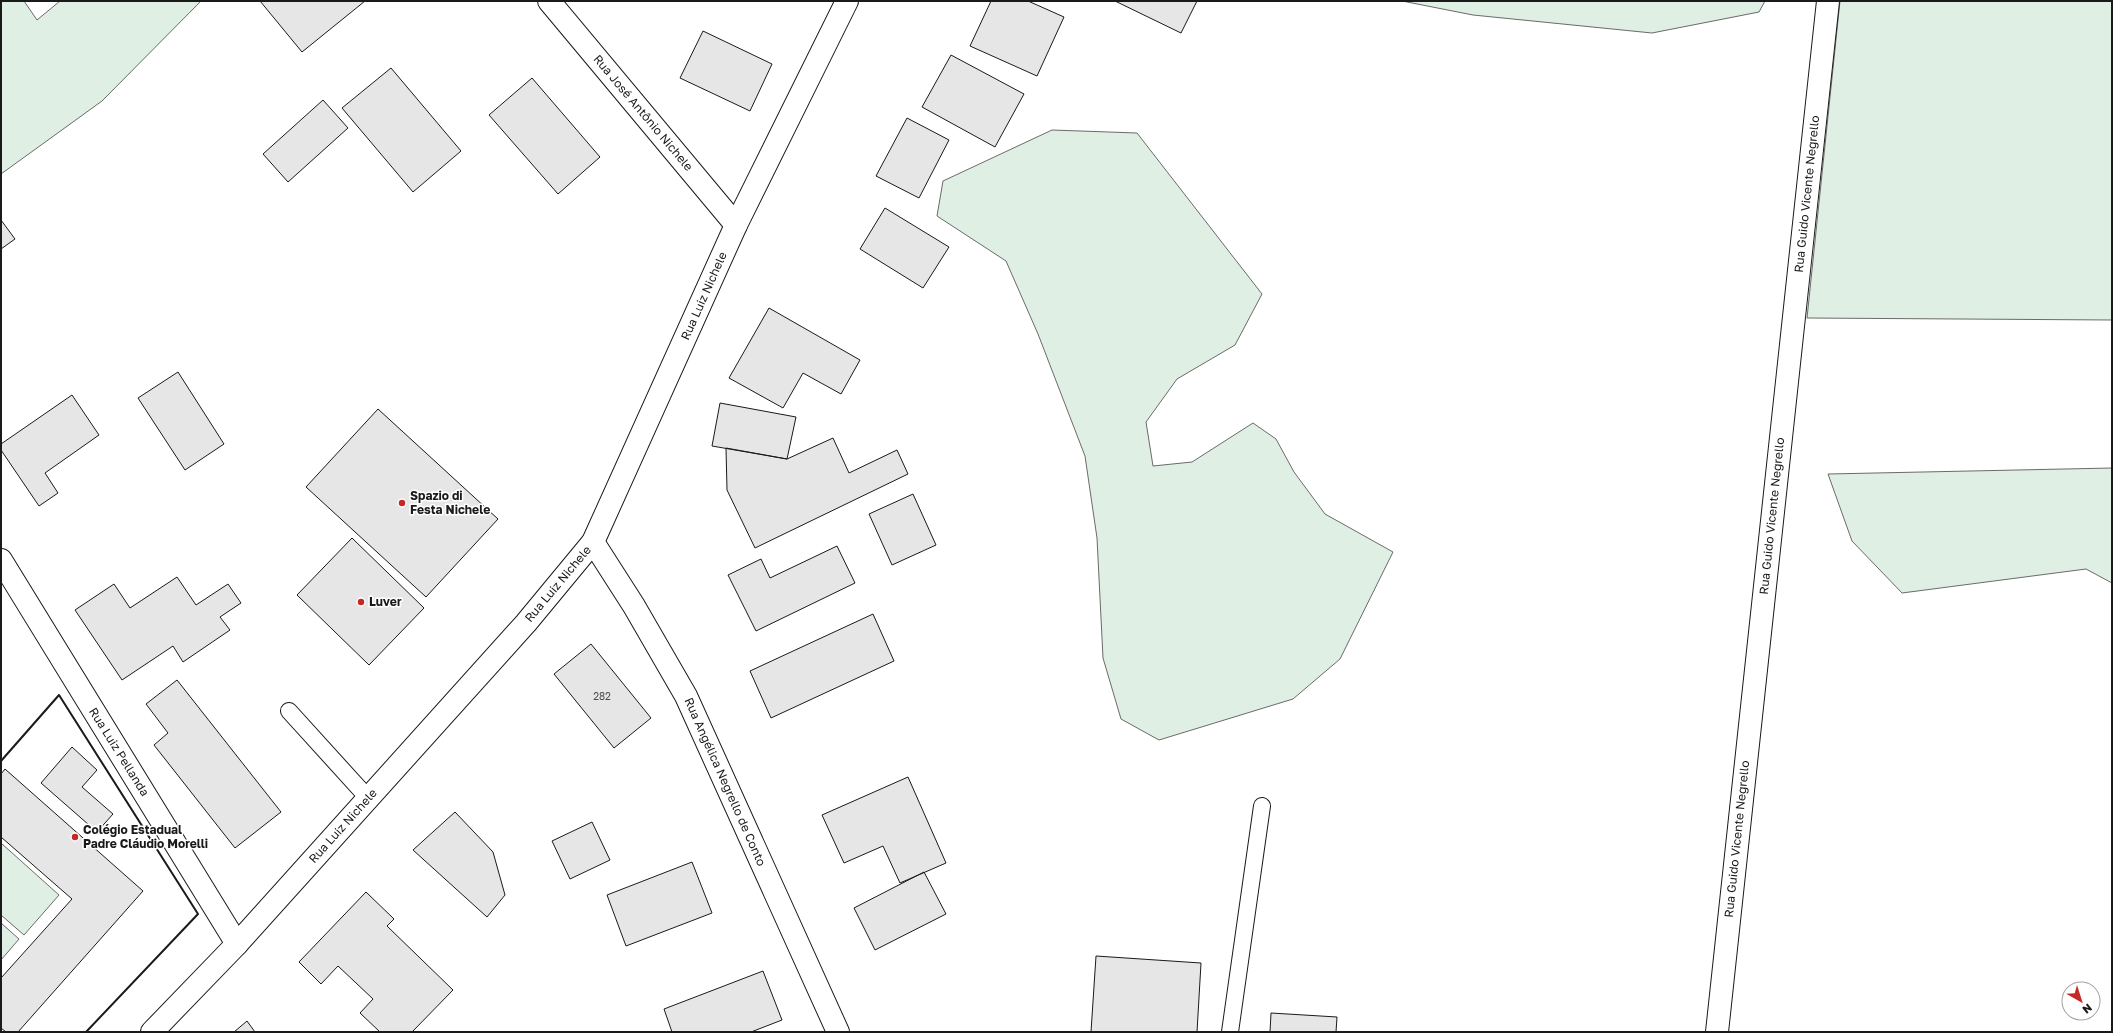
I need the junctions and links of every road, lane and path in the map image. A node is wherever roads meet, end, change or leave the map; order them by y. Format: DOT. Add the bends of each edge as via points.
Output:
graph roads {
  1 [pos="549,1"];
  2 [pos="848,1"];
  3 [pos="1828,1"];
  4 [pos="736,225"];
  5 [pos="593,542"];
  6 [pos="1,560"];
  7 [pos="289,711"];
  8 [pos="368,798"];
  9 [pos="1262,806"];
  10 [pos="237,944"];
  11 [pos="152,1032"];
  12 [pos="838,1032"];
  13 [pos="1230,1032"];
  14 [pos="1717,1032"];
  1 -- 4 [label="street, Rua José Antônio Nichele"];
  2 -- 4 [label="street, Rua Luiz Nichele"];
  3 -- 14 [label="street, Rua Guido Vicente Negrello"];
  4 -- 5 [label="street, Rua Luiz Nichele"];
  5 -- 8 [label="street, Rua Luiz Nichele" via="526,623"];
  5 -- 12 [label="street, Rua Angélica Negrello de Conto" via="634,606 686,696"];
  6 -- 10 [label="street, Rua Luiz Pellanda"];
  7 -- 8 [label="lane"];
  8 -- 10 [label="street, Rua Luiz Nichele"];
  9 -- 13 [label="lane"];
  10 -- 11 [label="street, Rua Luiz Nichele"];
}
